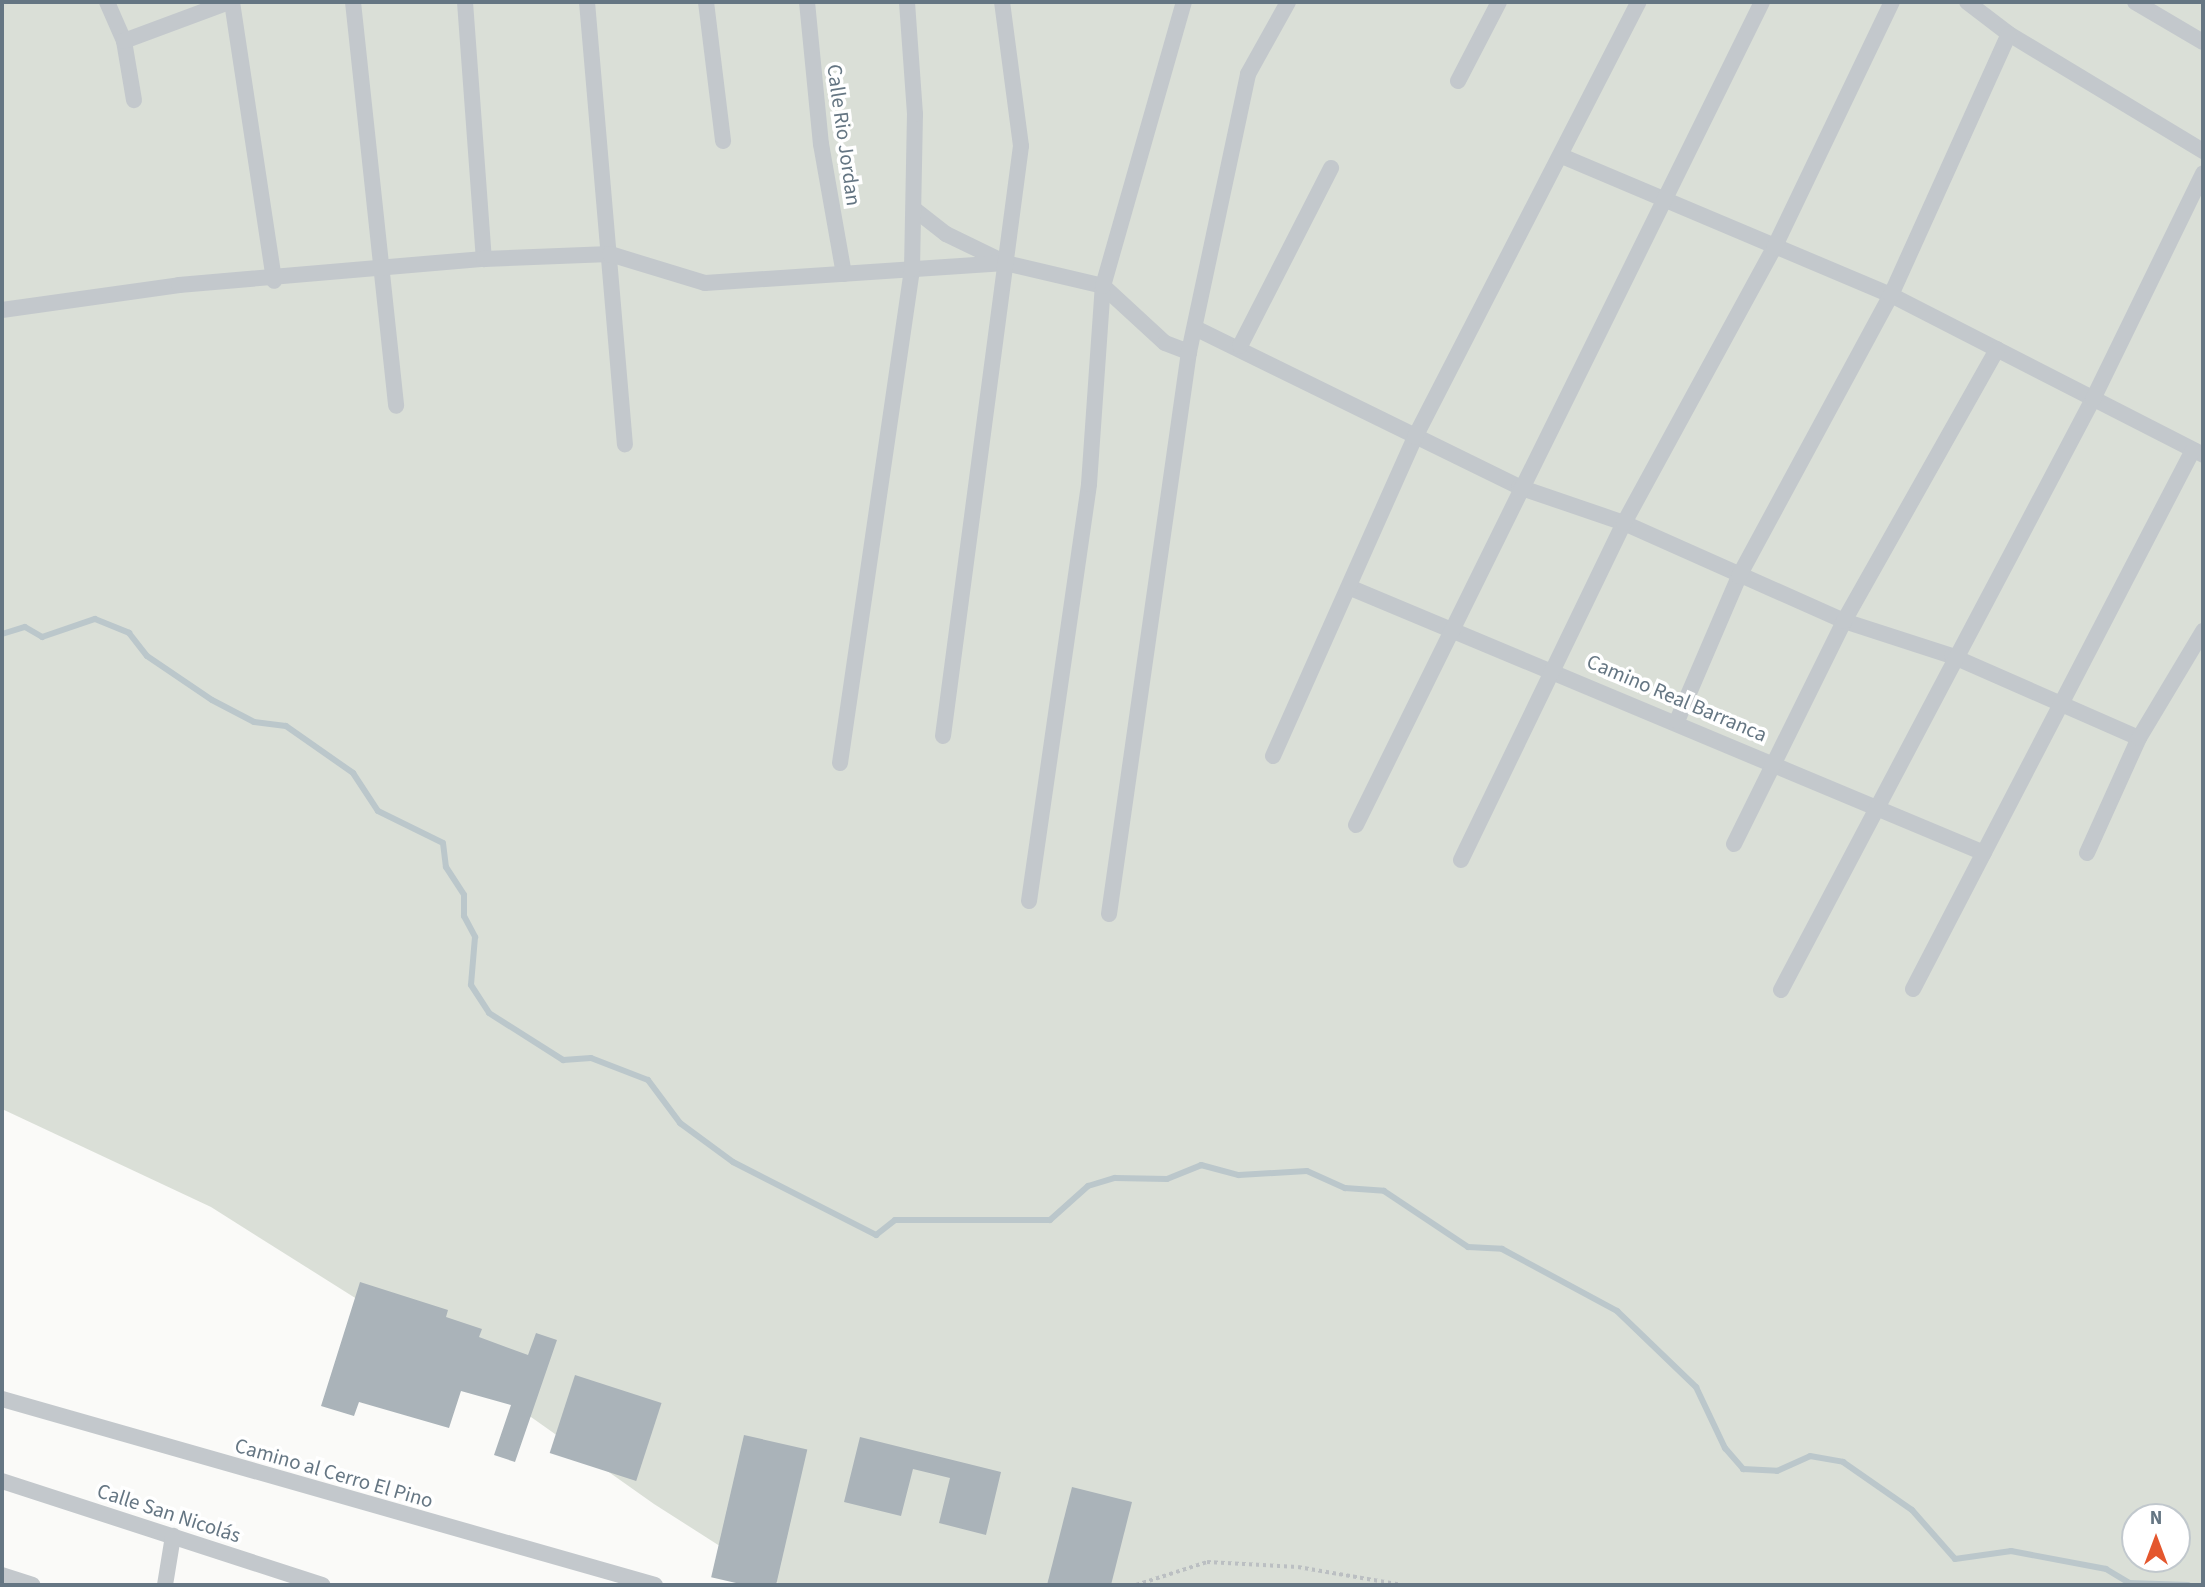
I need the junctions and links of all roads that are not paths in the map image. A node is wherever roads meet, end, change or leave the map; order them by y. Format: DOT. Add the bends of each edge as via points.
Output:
graph roads {
  1 [pos="107,2"];
  2 [pos="231,2"];
  3 [pos="353,2"];
  4 [pos="466,2"];
  5 [pos="587,2"];
  6 [pos="706,2"];
  7 [pos="807,2"];
  8 [pos="907,2"];
  9 [pos="1002,2"];
  10 [pos="1184,2"];
  11 [pos="1287,2"];
  12 [pos="1499,2"];
  13 [pos="1639,2"];
  14 [pos="1762,2"];
  15 [pos="1892,2"];
  16 [pos="1967,2"];
  17 [pos="2136,2"];
  18 [pos="2154,7"];
  19 [pos="2009,34"];
  20 [pos="124,41"];
  21 [pos="2203,42"];
  22 [pos="1458,81"];
  23 [pos="134,100"];
  24 [pos="723,141"];
  25 [pos="2203,150"];
  26 [pos="1564,157"];
  27 [pos="1331,167"];
  28 [pos="2203,173"];
  29 [pos="1667,202"];
  30 [pos="914,209"];
  31 [pos="1774,248"];
  32 [pos="610,254"];
  33 [pos="484,260"];
  34 [pos="1005,263"];
  35 [pos="386,270"];
  36 [pos="912,270"];
  37 [pos="844,274"];
  38 [pos="274,281"];
  39 [pos="1103,286"];
  40 [pos="1891,295"];
  41 [pos="2,310"];
  42 [pos="1195,328"];
  43 [pos="1240,346"];
  44 [pos="1997,349"];
  45 [pos="1189,352"];
  46 [pos="2093,399"];
  47 [pos="396,406"];
  48 [pos="1415,437"];
  49 [pos="625,444"];
  50 [pos="2198,452"];
  51 [pos="1520,487"];
  52 [pos="1624,523"];
  53 [pos="1739,576"];
  54 [pos="1351,588"];
  55 [pos="1844,621"];
  56 [pos="1451,627"];
  57 [pos="2203,631"];
  58 [pos="1952,656"];
  59 [pos="1555,668"];
  60 [pos="2063,707"];
  61 [pos="1677,721"];
  62 [pos="943,736"];
  63 [pos="2139,738"];
  64 [pos="1273,756"];
  65 [pos="840,762"];
  66 [pos="1778,764"];
  67 [pos="1875,807"];
  68 [pos="1356,825"];
  69 [pos="1734,844"];
  70 [pos="1984,853"];
  71 [pos="2087,853"];
  72 [pos="1461,860"];
  73 [pos="1029,901"];
  74 [pos="1110,914"];
  75 [pos="1913,989"];
  76 [pos="1781,990"];
  77 [pos="2,1399"];
  78 [pos="2,1480"];
  79 [pos="173,1536"];
  80 [pos="2,1575"];
  81 [pos="33,1585"];
  82 [pos="165,1585"];
  83 [pos="323,1585"];
  84 [pos="655,1585"];
  1 -- 20 [label="street"];
  2 -- 20 [label="street"];
  2 -- 38 [label="street"];
  3 -- 35 [label="street"];
  4 -- 33 [label="street"];
  5 -- 32 [label="street"];
  6 -- 24 [label="street"];
  7 -- 37 [label="street, Calle Rio Jordan" via="821,144"];
  8 -- 30 [label="street"];
  9 -- 34 [label="street" via="1021,146"];
  10 -- 39 [label="street"];
  11 -- 42 [label="street" via="1248,74"];
  12 -- 22 [label="street"];
  13 -- 26 [label="street"];
  14 -- 29 [label="street"];
  15 -- 31 [label="street"];
  16 -- 19 [label="street"];
  17 -- 18 [label="street"];
  18 -- 21 [label="street"];
  19 -- 25 [label="street"];
  19 -- 40 [label="street"];
  20 -- 23 [label="street"];
  26 -- 29 [label="street"];
  26 -- 48 [label="street"];
  27 -- 43 [label="street"];
  28 -- 46 [label="street"];
  29 -- 31 [label="street"];
  29 -- 51 [label="street"];
  30 -- 34 [label="street" via="946,234"];
  30 -- 36 [label="street"];
  31 -- 40 [label="street"];
  31 -- 52 [label="street"];
  32 -- 33 [label="street"];
  32 -- 37 [label="street" via="705,283"];
  32 -- 49 [label="street"];
  33 -- 35 [label="street"];
  34 -- 36 [label="street"];
  34 -- 39 [label="street"];
  34 -- 62 [label="street"];
  35 -- 38 [label="street"];
  35 -- 47 [label="street"];
  36 -- 37 [label="street"];
  36 -- 65 [label="street"];
  38 -- 41 [label="street" via="179,285"];
  39 -- 45 [label="street" via="1165,343"];
  39 -- 73 [label="street" via="1089,484"];
  40 -- 44 [label="street"];
  40 -- 53 [label="street"];
  42 -- 43 [label="street"];
  42 -- 45 [label="street"];
  43 -- 48 [label="street" via="1315,391"];
  44 -- 46 [label="street"];
  44 -- 55 [label="street"];
  45 -- 74 [label="street"];
  46 -- 50 [label="street"];
  46 -- 58 [label="street"];
  48 -- 51 [label="street"];
  48 -- 54 [label="street"];
  50 -- 60 [label="street"];
  51 -- 52 [label="street"];
  51 -- 56 [label="street"];
  52 -- 53 [label="street"];
  52 -- 59 [label="street"];
  53 -- 55 [label="street"];
  53 -- 61 [label="street"];
  54 -- 56 [label="street, Camino Real Barranca"];
  54 -- 64 [label="street"];
  55 -- 58 [label="street"];
  55 -- 66 [label="street"];
  56 -- 59 [label="street, Camino Real Barranca"];
  56 -- 68 [label="street"];
  57 -- 63 [label="street"];
  58 -- 60 [label="street"];
  58 -- 67 [label="street"];
  59 -- 61 [label="street, Camino Real Barranca"];
  59 -- 72 [label="street"];
  60 -- 63 [label="street"];
  60 -- 70 [label="street"];
  61 -- 66 [label="street, Camino Real Barranca"];
  63 -- 71 [label="street"];
  66 -- 67 [label="street, Camino Real Barranca"];
  66 -- 69 [label="street"];
  67 -- 70 [label="street, Camino Real Barranca"];
  67 -- 76 [label="street"];
  70 -- 75 [label="street"];
  77 -- 84 [label="street, Camino al Cerro El Pino"];
  78 -- 79 [label="street, Calle San Nicolás"];
  79 -- 82 [label="street"];
  79 -- 83 [label="street, Calle San Nicolás"];
  80 -- 81 [label="street"];
}
